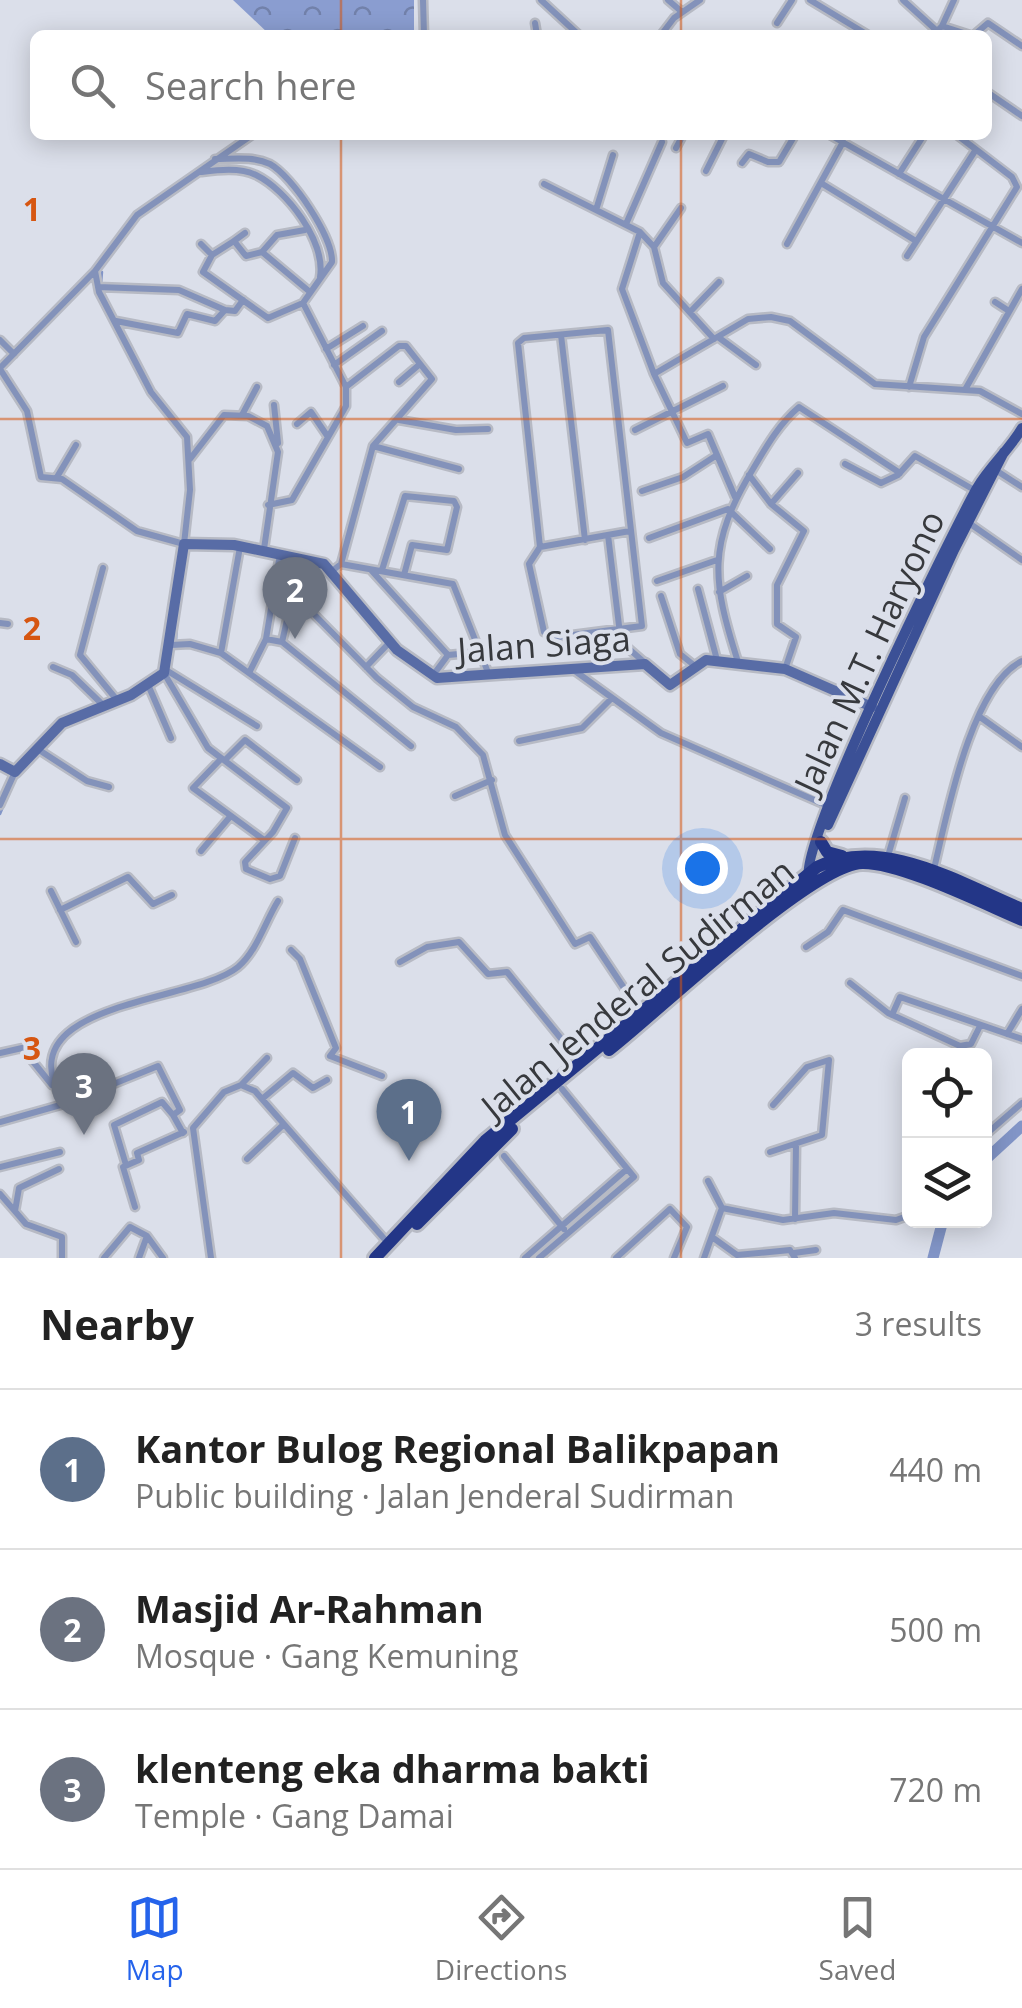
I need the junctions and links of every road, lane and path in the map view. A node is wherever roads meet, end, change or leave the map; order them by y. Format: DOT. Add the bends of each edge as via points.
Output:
graph roads {
  1 [pos="424,0"];
  2 [pos="541,0"];
  3 [pos="668,0"];
  4 [pos="700,0"];
  5 [pos="792,0"];
  6 [pos="810,0"];
  7 [pos="903,0"];
  8 [pos="954,0"];
  9 [pos="682,12"];
  10 [pos="535,23"];
  11 [pos="777,23"];
  12 [pos="424,30"];
  13 [pos="536,30"];
  14 [pos="574,30"];
  15 [pos="666,30"];
  16 [pos="860,30"];
  17 [pos="936,30"];
  18 [pos="938,30"];
  19 [pos="979,30"];
  20 [pos="1022,46"];
  21 [pos="992,95"];
  22 [pos="1022,116"];
  23 [pos="244,140"];
  24 [pos="680,140"];
  25 [pos="722,140"];
  26 [pos="791,140"];
  27 [pos="839,140"];
  28 [pos="921,140"];
  29 [pos="962,140"];
  30 [pos="662,142"];
  31 [pos="843,142"];
  32 [pos="676,148"];
  33 [pos="975,150"];
  34 [pos="613,154"];
  35 [pos="214,160"];
  36 [pos="742,163"];
  37 [pos="706,171"];
  38 [pos="196,173"];
  39 [pos="899,174"];
  40 [pos="821,183"];
  41 [pos="544,184"];
  42 [pos="942,198"];
  43 [pos="681,208"];
  44 [pos="596,210"];
  45 [pos="626,224"];
  46 [pos="993,227"];
  47 [pos="306,230"];
  48 [pos="640,232"];
  49 [pos="245,233"];
  50 [pos="234,240"];
  51 [pos="328,241"];
  52 [pos="916,241"];
  53 [pos="1022,243"];
  54 [pos="201,244"];
  55 [pos="786,244"];
  56 [pos="318,246"];
  57 [pos="654,246"];
  58 [pos="262,252"];
  59 [pos="212,256"];
  60 [pos="907,256"];
  61 [pos="95,271"];
  62 [pos="320,278"];
  63 [pos="719,282"];
  64 [pos="98,287"];
  65 [pos="1022,289"];
  66 [pos="310,292"];
  67 [pos="243,300"];
  68 [pos="994,302"];
  69 [pos="303,303"];
  70 [pos="225,310"];
  71 [pos="690,312"];
  72 [pos="1009,312"];
  73 [pos="115,321"];
  74 [pos="363,326"];
  75 [pos="382,331"];
  76 [pos="560,335"];
  77 [pos="716,338"];
  78 [pos="0,340"];
  79 [pos="326,350"];
  80 [pos="14,354"];
  81 [pos="334,364"];
  82 [pos="420,364"];
  83 [pos="756,366"];
  84 [pos="0,368"];
  85 [pos="654,374"];
  86 [pos="398,382"];
  87 [pos="723,386"];
  88 [pos="258,387"];
  89 [pos="346,387"];
  90 [pos="909,387"];
  91 [pos="966,388"];
  92 [pos="274,405"];
  93 [pos="672,411"];
  94 [pos="242,415"];
  95 [pos="1022,415"];
  96 [pos="399,420"];
  97 [pos="297,424"];
  98 [pos="1022,428"];
  99 [pos="488,429"];
  100 [pos="635,430"];
  101 [pos="328,437"];
  102 [pos="1013,437"];
  103 [pos="278,444"];
  104 [pos="76,445"];
  105 [pos="373,446"];
  106 [pos="1004,451"];
  107 [pos="717,455"];
  108 [pos="189,460"];
  109 [pos="845,464"];
  110 [pos="458,469"];
  111 [pos="997,471"];
  112 [pos="798,473"];
  113 [pos="900,473"];
  114 [pos="749,475"];
  115 [pos="57,477"];
  116 [pos="1022,487"];
  117 [pos="642,491"];
  118 [pos="976,491"];
  119 [pos="735,498"];
  120 [pos="771,504"];
  121 [pos="268,505"];
  122 [pos="728,510"];
  123 [pos="969,524"];
  124 [pos="630,531"];
  125 [pos="608,535"];
  126 [pos="650,538"];
  127 [pos="585,540"];
  128 [pos="184,544"];
  129 [pos="240,546"];
  130 [pos="540,547"];
  131 [pos="264,549"];
  132 [pos="770,549"];
  133 [pos="280,553"];
  134 [pos="718,560"];
  135 [pos="1022,560"];
  136 [pos="336,567"];
  137 [pos="103,568"];
  138 [pos="370,569"];
  139 [pos="382,570"];
  140 [pos="404,575"];
  141 [pos="747,576"];
  142 [pos="658,582"];
  143 [pos="698,589"];
  144 [pos="720,592"];
  145 [pos="661,596"];
  146 [pos="620,631"];
  147 [pos="266,638"];
  148 [pos="282,642"];
  149 [pos="390,642"];
  150 [pos="171,645"];
  151 [pos="480,652"];
  152 [pos="221,654"];
  153 [pos="448,655"];
  154 [pos="1022,661"];
  155 [pos="718,662"];
  156 [pos="738,664"];
  157 [pos="650,666"];
  158 [pos="695,666"];
  159 [pos="52,667"];
  160 [pos="366,668"];
  161 [pos="784,670"];
  162 [pos="575,671"];
  163 [pos="165,672"];
  164 [pos="249,673"];
  165 [pos="432,676"];
  166 [pos="490,677"];
  167 [pos="148,686"];
  168 [pos="612,698"];
  169 [pos="117,700"];
  170 [pos="103,706"];
  171 [pos="872,707"];
  172 [pos="980,717"];
  173 [pos="258,726"];
  174 [pos="170,738"];
  175 [pos="518,742"];
  176 [pos="411,746"];
  177 [pos="1022,746"];
  178 [pos="35,747"];
  179 [pos="223,760"];
  180 [pos="0,764"];
  181 [pos="380,767"];
  182 [pos="14,772"];
  183 [pos="297,780"];
  184 [pos="492,780"];
  185 [pos="109,787"];
  186 [pos="455,796"];
  187 [pos="905,798"];
  188 [pos="0,805"];
  189 [pos="829,807"];
  190 [pos="229,818"];
  191 [pos="296,838"];
  192 [pos="264,840"];
  193 [pos="821,842"];
  194 [pos="201,851"];
  195 [pos="844,857"];
  196 [pos="887,858"];
  197 [pos="932,874"];
  198 [pos="815,876"];
  199 [pos="50,891"];
  200 [pos="172,895"];
  201 [pos="278,901"];
  202 [pos="1021,908"];
  203 [pos="60,910"];
  204 [pos="76,942"];
  205 [pos="806,947"];
  206 [pos="291,950"];
  207 [pos="400,962"];
  208 [pos="1022,976"];
  209 [pos="850,983"];
  210 [pos="1022,1008"];
  211 [pos="640,1014"];
  212 [pos="892,1015"];
  213 [pos="980,1026"];
  214 [pos="1006,1034"];
  215 [pos="1022,1039"];
  216 [pos="0,1053"];
  217 [pos="267,1058"];
  218 [pos="580,1063"];
  219 [pos="382,1076"];
  220 [pos="327,1080"];
  221 [pos="241,1085"];
  222 [pos="53,1086"];
  223 [pos="562,1089"];
  224 [pos="262,1099"];
  225 [pos="67,1102"];
  226 [pos="1022,1103"];
  227 [pos="773,1105"];
  228 [pos="173,1116"];
  229 [pos="0,1122"];
  230 [pos="284,1125"];
  231 [pos="193,1128"];
  232 [pos="992,1129"];
  233 [pos="506,1130"];
  234 [pos="183,1133"];
  235 [pos="796,1144"];
  236 [pos="60,1152"];
  237 [pos="770,1152"];
  238 [pos="504,1156"];
  239 [pos="246,1159"];
  240 [pos="126,1165"];
  241 [pos="0,1168"];
  242 [pos="59,1169"];
  243 [pos="627,1169"];
  244 [pos="708,1182"];
  245 [pos="0,1194"];
  246 [pos="135,1207"];
  247 [pos="722,1208"];
  248 [pos="15,1212"];
  249 [pos="902,1218"];
  250 [pos="795,1219"];
  251 [pos="566,1231"];
  252 [pos="146,1236"];
  253 [pos="712,1237"];
  254 [pos="632,1246"];
  255 [pos="816,1250"];
  256 [pos="387,1251"];
  257 [pos="794,1255"];
  258 [pos="62,1258"];
  259 [pos="104,1258"];
  260 [pos="138,1258"];
  261 [pos="162,1258"];
  262 [pos="211,1258"];
  263 [pos="375,1258"];
  264 [pos="526,1258"];
  265 [pos="539,1258"];
  266 [pos="616,1258"];
  267 [pos="626,1258"];
  268 [pos="674,1258"];
  269 [pos="704,1258"];
  1 -- 12 [label="street"];
  2 -- 14 [label="street"];
  3 -- 9 [label="street"];
  4 -- 9 [label="street"];
  5 -- 11 [label="street"];
  6 -- 16 [label="street"];
  7 -- 17 [label="street"];
  8 -- 18 [label="street"];
  9 -- 15 [label="street"];
  10 -- 13 [label="street"];
  19 -- 20 [label="street" via="988,23"];
  21 -- 22 [label="street"];
  23 -- 35 [label="street"];
  24 -- 32 [label="street"];
  25 -- 37 [label="street"];
  26 -- 36 [label="street" via="779,162 749,154"];
  27 -- 31 [label="street"];
  28 -- 39 [label="street"];
  29 -- 33 [label="street"];
  30 -- 45 [label="street"];
  31 -- 39 [label="street"];
  31 -- 40 [label="street"];
  33 -- 42 [label="street"];
  33 -- 46 [label="street" via="1016,181"];
  34 -- 44 [label="street"];
  35 -- 38 [label="street"];
  35 -- 51 [label="street" via="248,158 273,166"];
  38 -- 47 [label="street" via="257,176"];
  38 -- 61 [label="street" via="137,215"];
  39 -- 42 [label="street"];
  40 -- 52 [label="street"];
  40 -- 55 [label="street"];
  41 -- 44 [label="street"];
  42 -- 46 [label="street"];
  42 -- 52 [label="street"];
  43 -- 57 [label="street"];
  44 -- 45 [label="street"];
  45 -- 48 [label="street"];
  46 -- 53 [label="street"];
  46 -- 90 [label="street" via="924,337"];
  47 -- 56 [label="street"];
  47 -- 58 [label="street" via="277,234"];
  48 -- 57 [label="street"];
  48 -- 85 [label="street" via="622,290"];
  49 -- 50 [label="street"];
  50 -- 58 [label="street" via="246,256"];
  50 -- 59 [label="street"];
  51 -- 56 [label="street"];
  51 -- 62 [label="street" via="332,262"];
  52 -- 60 [label="street"];
  54 -- 59 [label="street"];
  56 -- 62 [label="street"];
  57 -- 71 [label="street" via="660,279"];
  58 -- 66 [label="street"];
  59 -- 67 [label="street" via="204,276"];
  61 -- 64 [label="street"];
  61 -- 80 [label="street"];
  62 -- 66 [label="street"];
  63 -- 71 [label="street"];
  64 -- 70 [label="street" via="180,290"];
  64 -- 73 [label="street"];
  65 -- 72 [label="street"];
  66 -- 69 [label="street"];
  67 -- 69 [label="street" via="271,319"];
  67 -- 70 [label="street" via="233,312"];
  68 -- 72 [label="street"];
  69 -- 79 [label="street"];
  70 -- 73 [label="street" via="215,321 186,314 178,332"];
  71 -- 77 [label="street"];
  72 -- 91 [label="street"];
  73 -- 108 [label="street" via="151,392 184,430"];
  74 -- 79 [label="street"];
  75 -- 81 [label="street"];
  76 -- 124 [label="street" via="608,330"];
  76 -- 127 [label="street"];
  76 -- 130 [label="street" via="518,343"];
  77 -- 83 [label="street"];
  77 -- 85 [label="street"];
  77 -- 90 [label="street" via="748,319 781,318 876,384"];
  78 -- 80 [label="street"];
  79 -- 81 [label="street"];
  80 -- 84 [label="street"];
  81 -- 89 [label="street"];
  82 -- 86 [label="street"];
  82 -- 89 [label="street" via="399,346"];
  82 -- 96 [label="street" via="432,377"];
  84 -- 115 [label="street" via="24,404 41,477"];
  85 -- 93 [label="street"];
  87 -- 93 [label="street"];
  88 -- 94 [label="street"];
  89 -- 101 [label="street" via="346,406"];
  90 -- 91 [label="street"];
  91 -- 95 [label="street"];
  92 -- 103 [label="street"];
  93 -- 100 [label="street"];
  93 -- 107 [label="street" via="687,443 708,434"];
  94 -- 103 [label="street" via="264,422"];
  94 -- 108 [label="street" via="220,417"];
  95 -- 102 [label="main road, Jalan M.T. Haryono"];
  96 -- 99 [label="street"];
  96 -- 105 [label="street"];
  97 -- 101 [label="street" via="311,412"];
  98 -- 102 [label="main road, Jalan M.T. Haryono"];
  101 -- 121 [label="street" via="292,500"];
  102 -- 106 [label="main road, Jalan M.T. Haryono"];
  103 -- 121 [label="street"];
  104 -- 115 [label="street"];
  105 -- 110 [label="street"];
  105 -- 136 [label="street"];
  106 -- 111 [label="main road, Jalan M.T. Haryono"];
  106 -- 118 [label="main road, Jalan M.T. Haryono"];
  107 -- 117 [label="street" via="683,477"];
  107 -- 119 [label="street"];
  108 -- 128 [label="street"];
  109 -- 113 [label="street" via="878,483"];
  111 -- 116 [label="street"];
  111 -- 123 [label="main road, Jalan M.T. Haryono"];
  112 -- 120 [label="street"];
  113 -- 114 [label="street" via="799,407"];
  113 -- 118 [label="street" via="915,456"];
  114 -- 119 [label="street"];
  114 -- 120 [label="street"];
  115 -- 128 [label="street" via="137,531"];
  118 -- 171 [label="main road, Jalan M.T. Haryono"];
  119 -- 122 [label="street"];
  120 -- 161 [label="street" via="804,534 775,590 777,624 796,637"];
  121 -- 131 [label="street"];
  122 -- 126 [label="street"];
  122 -- 132 [label="street"];
  122 -- 134 [label="street"];
  123 -- 135 [label="street"];
  123 -- 193 [label="main road, Jalan M.T. Haryono"];
  124 -- 125 [label="street"];
  124 -- 146 [label="street" via="642,628"];
  125 -- 127 [label="street"];
  125 -- 146 [label="street"];
  127 -- 130 [label="street"];
  128 -- 129 [label="street"];
  128 -- 150 [label="street"];
  129 -- 131 [label="street"];
  129 -- 152 [label="street"];
  130 -- 146 [label="street" via="528,564 544,632 557,637"];
  131 -- 133 [label="street"];
  133 -- 136 [label="street"];
  133 -- 147 [label="street"];
  134 -- 142 [label="street"];
  134 -- 144 [label="street"];
  136 -- 138 [label="street"];
  136 -- 149 [label="street, Jalan Siaga"];
  137 -- 169 [label="street" via="80,655"];
  138 -- 139 [label="street"];
  138 -- 153 [label="street"];
  139 -- 140 [label="street"];
  139 -- 140 [label="street" via="405,496 454,501 447,550 412,544"];
  140 -- 151 [label="street" via="453,584"];
  141 -- 144 [label="street"];
  143 -- 155 [label="street"];
  144 -- 156 [label="street"];
  145 -- 158 [label="street" via="680,654"];
  146 -- 157 [label="street" via="624,648"];
  147 -- 148 [label="street"];
  147 -- 164 [label="street"];
  148 -- 160 [label="street" via="290,607 300,600"];
  148 -- 176 [label="street"];
  149 -- 160 [label="street"];
  149 -- 165 [label="street, Jalan Siaga"];
  150 -- 152 [label="street"];
  150 -- 163 [label="street"];
  151 -- 153 [label="street"];
  151 -- 166 [label="street"];
  152 -- 164 [label="street"];
  153 -- 165 [label="street"];
  154 -- 172 [label="street" via="999,680"];
  155 -- 156 [label="street, Jalan Siaga"];
  155 -- 158 [label="street, Jalan Siaga"];
  156 -- 161 [label="street, Jalan Siaga"];
  157 -- 158 [label="street, Jalan Siaga" via="670,685"];
  157 -- 162 [label="street, Jalan Siaga"];
  159 -- 170 [label="street" via="72,675"];
  160 -- 184 [label="street" via="413,706 464,734 483,755"];
  161 -- 171 [label="street, Jalan Siaga"];
  162 -- 166 [label="street, Jalan Siaga"];
  162 -- 168 [label="street"];
  163 -- 167 [label="street"];
  163 -- 173 [label="street"];
  163 -- 179 [label="street" via="192,726"];
  164 -- 181 [label="street"];
  165 -- 166 [label="street, Jalan Siaga"];
  167 -- 169 [label="street"];
  167 -- 174 [label="street"];
  168 -- 175 [label="street" via="582,728"];
  168 -- 189 [label="street" via="661,733"];
  169 -- 170 [label="street"];
  170 -- 178 [label="street" via="62,723"];
  171 -- 189 [label="main road, Jalan M.T. Haryono"];
  172 -- 177 [label="street"];
  172 -- 197 [label="street" via="962,754"];
  178 -- 182 [label="street"];
  178 -- 185 [label="street"];
  179 -- 183 [label="street" via="246,740"];
  179 -- 190 [label="street" via="193,788"];
  179 -- 192 [label="street" via="285,804"];
  180 -- 182 [label="street"];
  182 -- 188 [label="street"];
  184 -- 186 [label="street"];
  184 -- 211 [label="street" via="505,836 530,879 575,944 590,937"];
  187 -- 196 [label="street"];
  189 -- 198 [label="main road, Jalan M.T. Haryono"];
  190 -- 192 [label="street"];
  190 -- 194 [label="street"];
  191 -- 192 [label="street" via="273,879 244,866"];
  193 -- 195 [label="highway"];
  193 -- 198 [label="main road, Jalan M.T. Haryono"];
  195 -- 196 [label="highway, Jalan Jenderal Sudirman"];
  195 -- 198 [label="highway, Jalan Jenderal Sudirman"];
  196 -- 197 [label="highway, Jalan Jenderal Sudirman"];
  197 -- 202 [label="highway, Jalan Jenderal Sudirman"];
  198 -- 202 [label="highway, Jalan Jenderal Sudirman" via="858,864 883,866"];
  198 -- 211 [label="highway, Jalan Jenderal Sudirman"];
  198 -- 223 [label="highway, Jalan Jenderal Sudirman"];
  199 -- 203 [label="street"];
  200 -- 203 [label="street" via="153,904 128,878"];
  201 -- 222 [label="street" via="234,970 112,1006 60,1041 53,1052"];
  203 -- 204 [label="street"];
  205 -- 208 [label="street" via="844,910"];
  206 -- 219 [label="street" via="332,1034 336,1048 330,1056 345,1068 362,1066"];
  207 -- 218 [label="street" via="426,946 457,941 488,974 507,972"];
  209 -- 212 [label="street"];
  210 -- 214 [label="street"];
  211 -- 218 [label="highway, Jalan Jenderal Sudirman"];
  212 -- 213 [label="street" via="900,997"];
  212 -- 213 [label="street" via="962,1046 971,1044"];
  213 -- 214 [label="street"];
  214 -- 215 [label="street"];
  216 -- 222 [label="street" via="22,1048"];
  217 -- 221 [label="street"];
  218 -- 233 [label="highway, Jalan Jenderal Sudirman"];
  220 -- 224 [label="street" via="313,1088 293,1074"];
  221 -- 224 [label="street"];
  221 -- 231 [label="street" via="224,1092"];
  222 -- 225 [label="street"];
  223 -- 233 [label="highway, Jalan Jenderal Sudirman"];
  223 -- 243 [label="street"];
  224 -- 230 [label="street"];
  225 -- 228 [label="street" via="156,1067 180,1110"];
  225 -- 229 [label="street"];
  226 -- 232 [label="street"];
  227 -- 235 [label="street" via="807,1067 829,1060 823,1134"];
  228 -- 234 [label="street"];
  228 -- 240 [label="street" via="162,1102 114,1125"];
  230 -- 239 [label="street"];
  230 -- 256 [label="street"];
  231 -- 234 [label="street"];
  231 -- 262 [label="street"];
  233 -- 256 [label="highway, Jalan Jenderal Sudirman" via="453,1172"];
  234 -- 240 [label="street" via="137,1152 139,1160"];
  235 -- 237 [label="street"];
  235 -- 250 [label="street"];
  236 -- 241 [label="street"];
  238 -- 251 [label="street"];
  240 -- 246 [label="street"];
  242 -- 248 [label="street" via="18,1188"];
  243 -- 251 [label="street"];
  243 -- 251 [label="street" via="634,1178"];
  244 -- 247 [label="street"];
  245 -- 248 [label="street"];
  247 -- 250 [label="street"];
  247 -- 253 [label="street"];
  248 -- 258 [label="street" via="26,1224 62,1237"];
  249 -- 250 [label="street" via="844,1213"];
  251 -- 264 [label="street"];
  251 -- 265 [label="street"];
  252 -- 259 [label="street" via="130,1227"];
  252 -- 260 [label="street"];
  252 -- 261 [label="street"];
  253 -- 257 [label="street" via="737,1255"];
  253 -- 269 [label="street"];
  254 -- 266 [label="street"];
  254 -- 267 [label="street"];
  254 -- 268 [label="street" via="672,1210 687,1229"];
  255 -- 257 [label="street"];
  256 -- 263 [label="highway, Jalan Jenderal Sudirman"];
}
